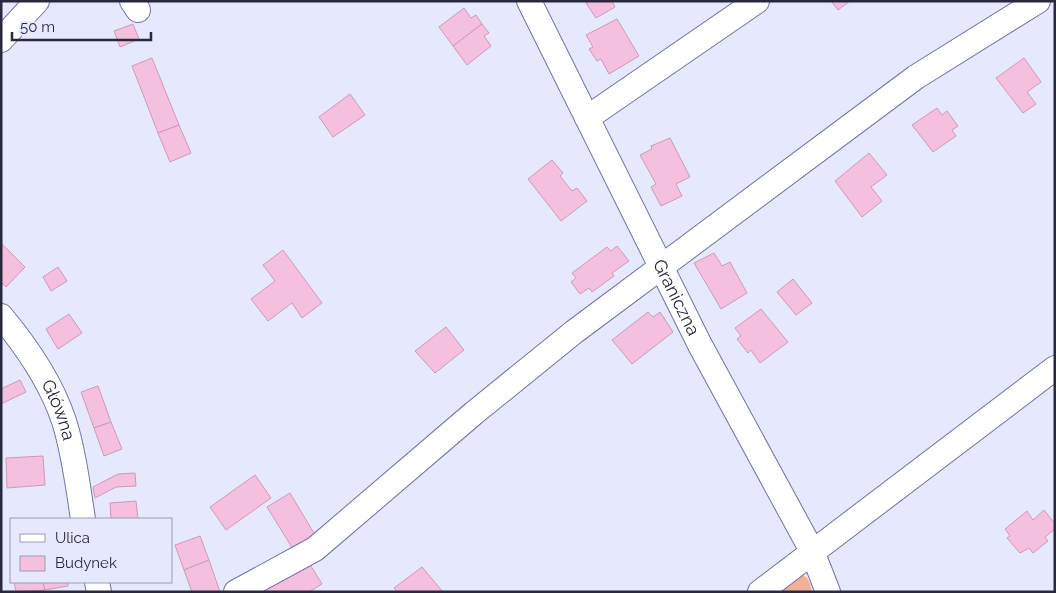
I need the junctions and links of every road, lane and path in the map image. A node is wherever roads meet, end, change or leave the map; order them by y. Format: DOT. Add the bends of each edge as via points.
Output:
graph roads {
  1 [pos="38,1"];
  2 [pos="529,1"];
  3 [pos="757,1"];
  4 [pos="1038,1"];
  5 [pos="1,40"];
  6 [pos="587,118"];
  7 [pos="661,268"];
  8 [pos="1,316"];
  9 [pos="1055,368"];
  10 [pos="84,518"];
  11 [pos="812,551"];
  12 [pos="236,592"];
  13 [pos="760,592"];
  14 [pos="828,592"];
  1 -- 5 [label="street"];
  2 -- 6 [label="street, Graniczna"];
  3 -- 6 [label="street"];
  4 -- 7 [label="street" via="916,77"];
  6 -- 7 [label="street, Graniczna"];
  7 -- 11 [label="street, Graniczna"];
  7 -- 12 [label="street" via="481,406 315,549"];
  8 -- 10 [label="street, Główna" via="24,345 53,394 72,452"];
  9 -- 11 [label="street"];
  11 -- 13 [label="street"];
  11 -- 14 [label="street, Graniczna"];
}
